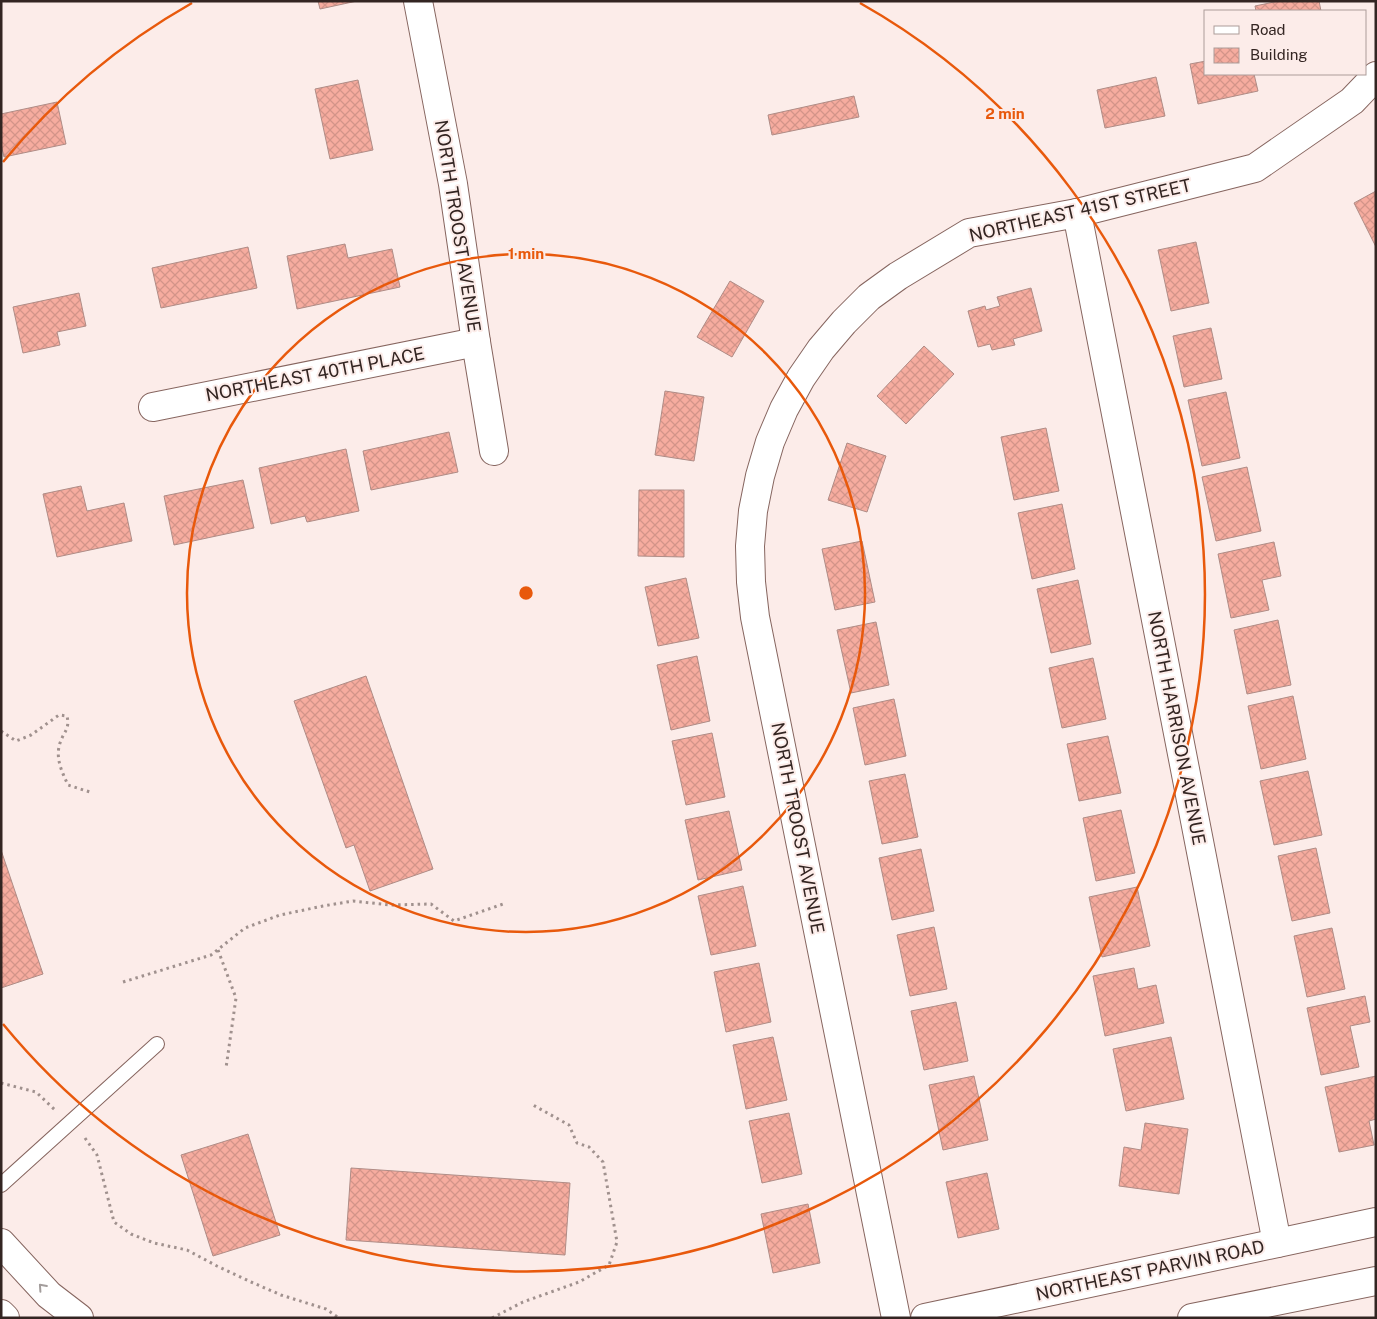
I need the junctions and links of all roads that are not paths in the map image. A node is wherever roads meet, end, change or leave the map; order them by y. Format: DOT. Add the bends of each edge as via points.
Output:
graph roads {
  1 [pos="418,1"];
  2 [pos="1374,82"];
  3 [pos="1078,213"];
  4 [pos="476,342"];
  5 [pos="821,349"];
  6 [pos="153,407"];
  7 [pos="494,451"];
  8 [pos="157,1044"];
  9 [pos="1,1186"];
  10 [pos="1376,1222"];
  11 [pos="1,1243"];
  12 [pos="1277,1243"];
  13 [pos="1376,1281"];
  14 [pos="1,1314"];
  15 [pos="6,1318"];
  16 [pos="80,1318"];
  17 [pos="896,1318"];
  18 [pos="925,1318"];
  19 [pos="1192,1318"];
  1 -- 4 [label="street, NORTH TROOST AVENUE" via="454,184"];
  2 -- 3 [label="street, NORTHEAST 41ST STREET" via="1352,101 1255,168"];
  3 -- 5 [label="street, NORTHEAST 41ST STREET" via="969,233 898,276 844,322"];
  3 -- 12 [label="street, NORTH HARRISON AVENUE"];
  4 -- 6 [label="street, NORTHEAST 40TH PLACE"];
  4 -- 7 [label="street, NORTH TROOST AVENUE"];
  5 -- 17 [label="street, NORTH TROOST AVENUE" via="800,378 770,442 753,511 751,582"];
  8 -- 9 [label="lane"];
  10 -- 12 [label="street, NORTHEAST PARVIN ROAD"];
  16 -- 11 [label="street, one-way" via="49,1295"];
  12 -- 18 [label="street, NORTHEAST PARVIN ROAD"];
  13 -- 19 [label="street"];
  14 -- 15 [label="street"];
}
